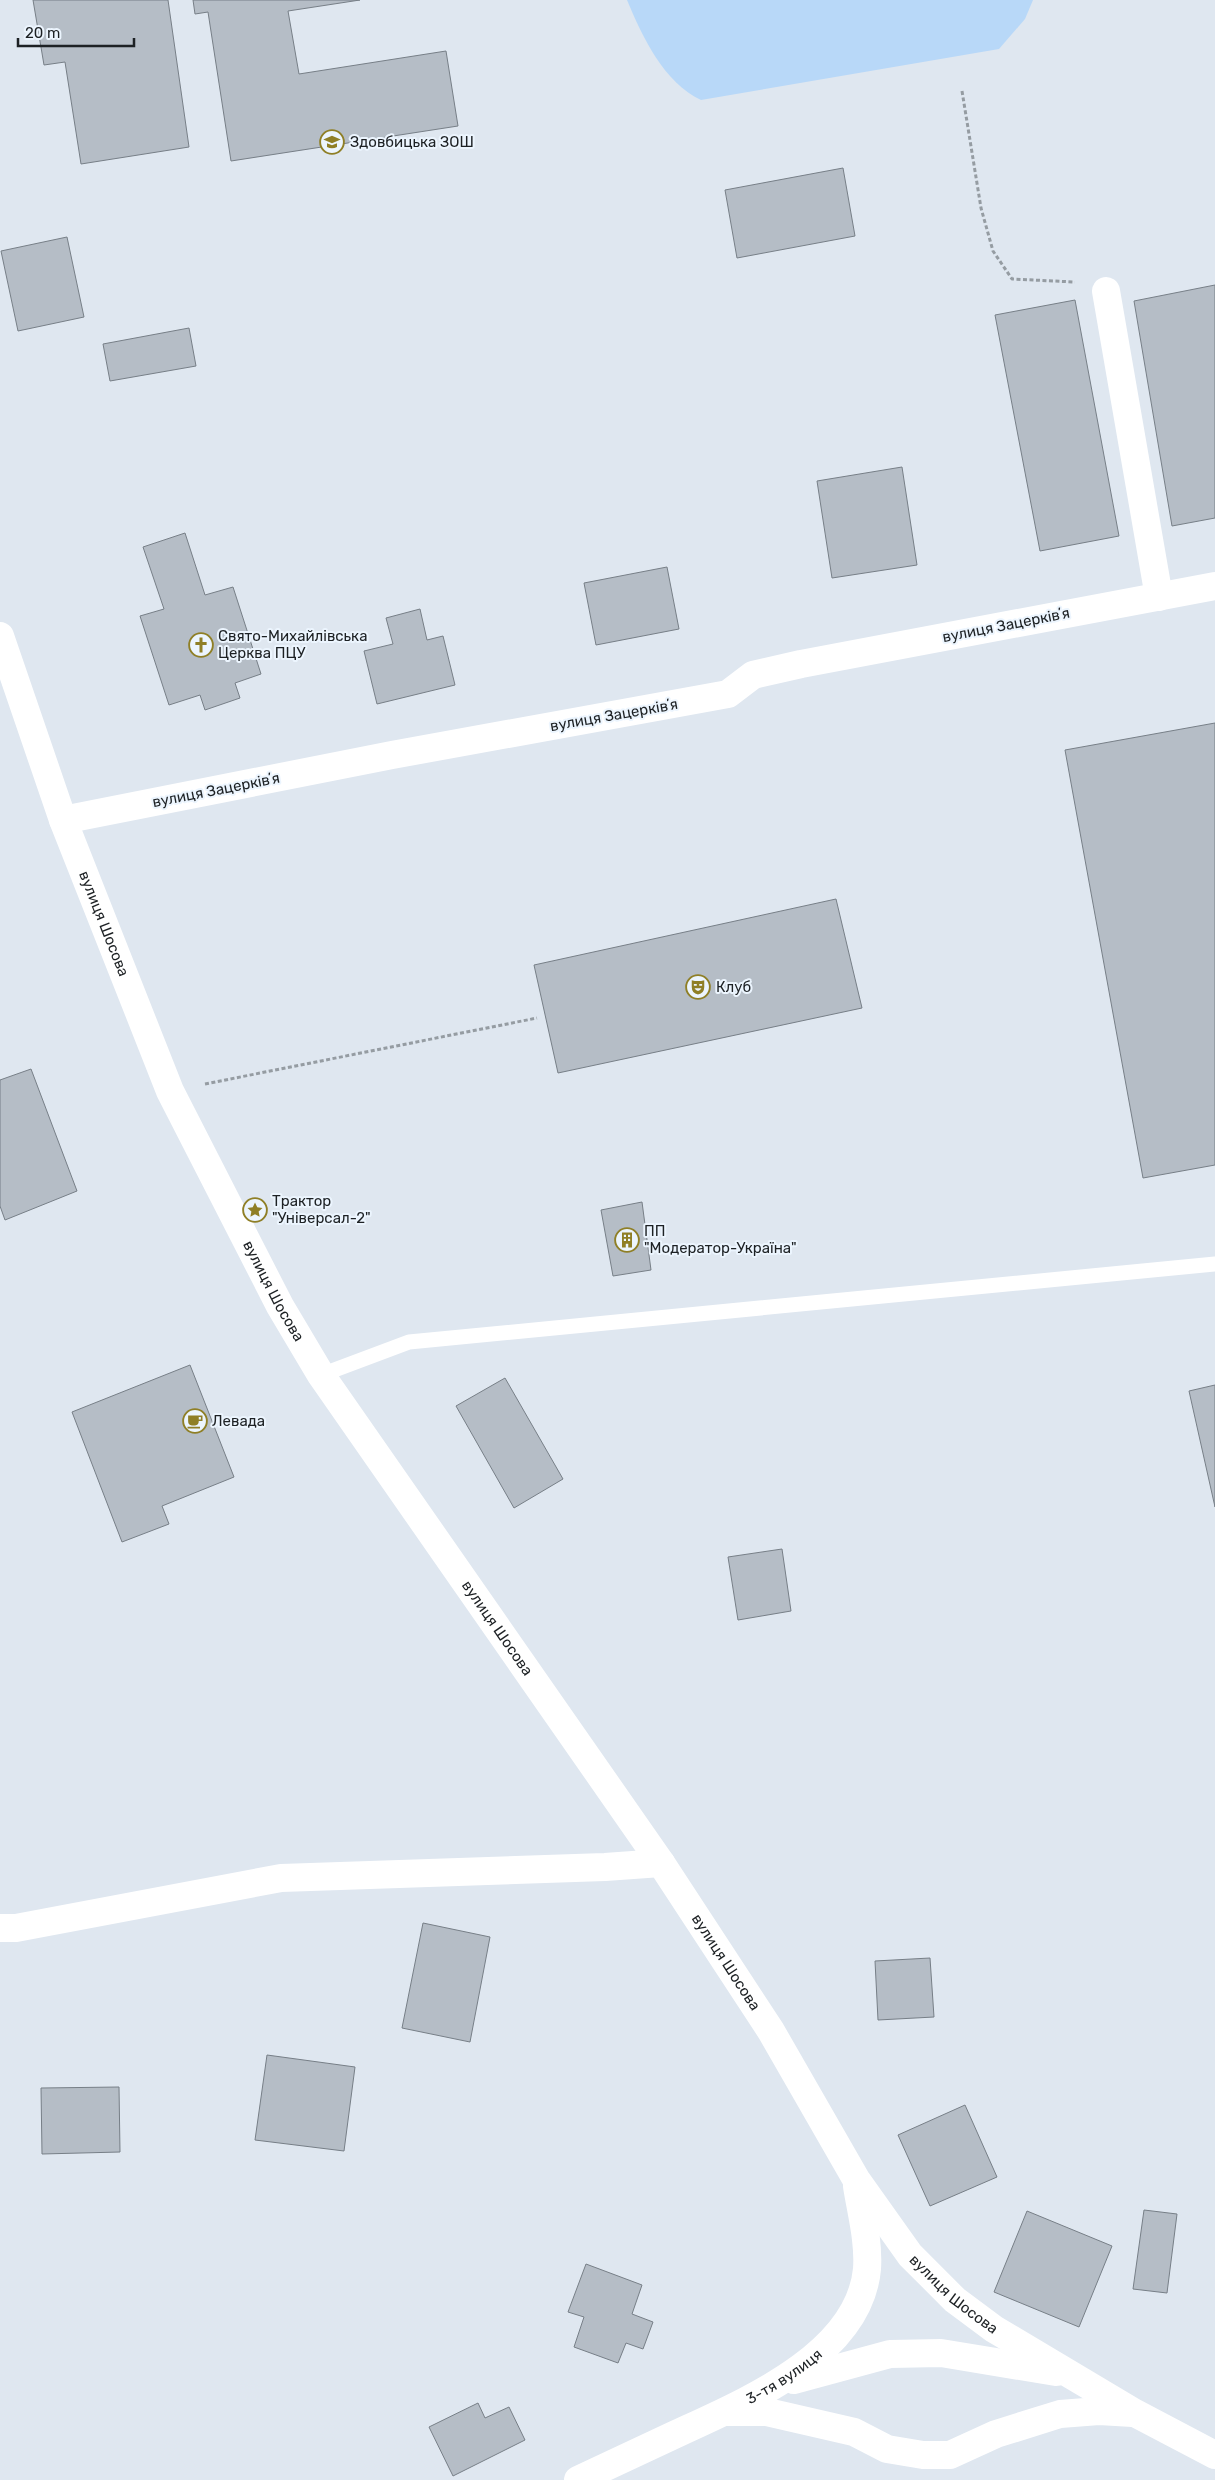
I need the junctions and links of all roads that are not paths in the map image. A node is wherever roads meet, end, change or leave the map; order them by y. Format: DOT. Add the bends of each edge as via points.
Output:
graph roads {
  1 [pos="1106,291"];
  2 [pos="1215,586"];
  3 [pos="1159,597"];
  4 [pos="0,636"];
  5 [pos="63,820"];
  6 [pos="1215,1264"];
  7 [pos="321,1375"];
  8 [pos="662,1863"];
  9 [pos="0,1928"];
  10 [pos="856,2179"];
  11 [pos="1070,2374"];
  12 [pos="770,2388"];
  13 [pos="722,2413"];
  14 [pos="1135,2413"];
  15 [pos="1215,2455"];
  16 [pos="578,2480"];
  1 -- 3 [label="street"];
  2 -- 3 [label="street, вулиця Зацерківʼя"];
  3 -- 5 [label="street, вулиця Зацерківʼя" via="763,672 753,675 728,694 392,755"];
  4 -- 5 [label="street, вулиця Шосова"];
  5 -- 7 [label="street, вулиця Шосова" via="170,1091 280,1306"];
  6 -- 7 [label="lane" via="409,1342"];
  7 -- 8 [label="street, вулиця Шосова"];
  8 -- 9 [label="street" via="281,1878 16,1928"];
  8 -- 10 [label="street, вулиця Шосова" via="771,2031"];
  10 -- 11 [label="street, вулиця Шосова" via="910,2254 956,2300 994,2329"];
  10 -- 12 [label="street, 3-тя вулиця" via="867,2269 860,2297 848,2321 812,2359"];
  11 -- 12 [label="street" via="941,2353 890,2354"];
  11 -- 14 [label="street, вулиця Шосова"];
  12 -- 13 [label="street, 3-тя вулиця"];
  13 -- 14 [label="street" via="767,2412 854,2432 887,2449 924,2455 950,2455 996,2434 1060,2414"];
  13 -- 16 [label="street, 3-тя вулиця"];
  14 -- 15 [label="street, вулиця Шосова"];
}
